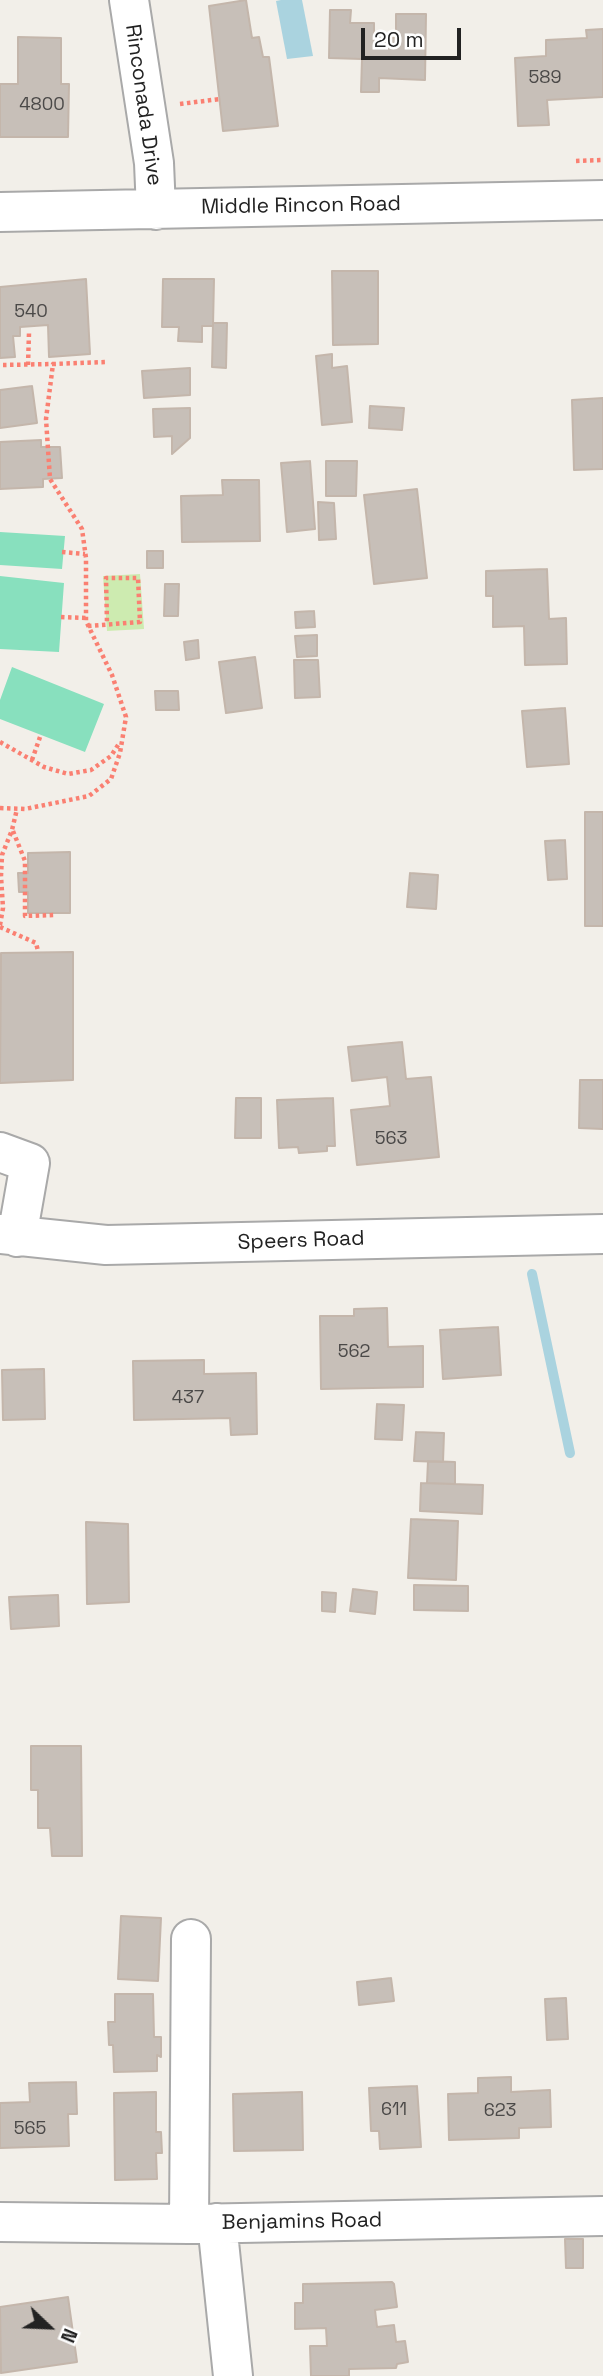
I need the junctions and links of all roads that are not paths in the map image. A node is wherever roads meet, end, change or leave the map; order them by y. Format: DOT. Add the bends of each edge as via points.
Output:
graph roads {
  1 [pos="129,0"];
  2 [pos="603,200"];
  3 [pos="156,210"];
  4 [pos="0,212"];
  5 [pos="0,1152"];
  6 [pos="603,1234"];
  7 [pos="8,1235"];
  8 [pos="191,1939"];
  9 [pos="603,2216"];
  10 [pos="0,2222"];
  11 [pos="203,2224"];
  12 [pos="233,2376"];
  1 -- 3 [label="street, Rinconada Drive" via="154,163"];
  2 -- 3 [label="street, Middle Rincon Road"];
  3 -- 4 [label="street, Middle Rincon Road"];
  5 -- 7 [label="street" via="30,1163"];
  6 -- 7 [label="street, Speers Road" via="106,1245"];
  8 -- 11 [label="street"];
  9 -- 11 [label="street, Benjamins Road"];
  10 -- 11 [label="street, Benjamins Road"];
  11 -- 12 [label="street"];
}
